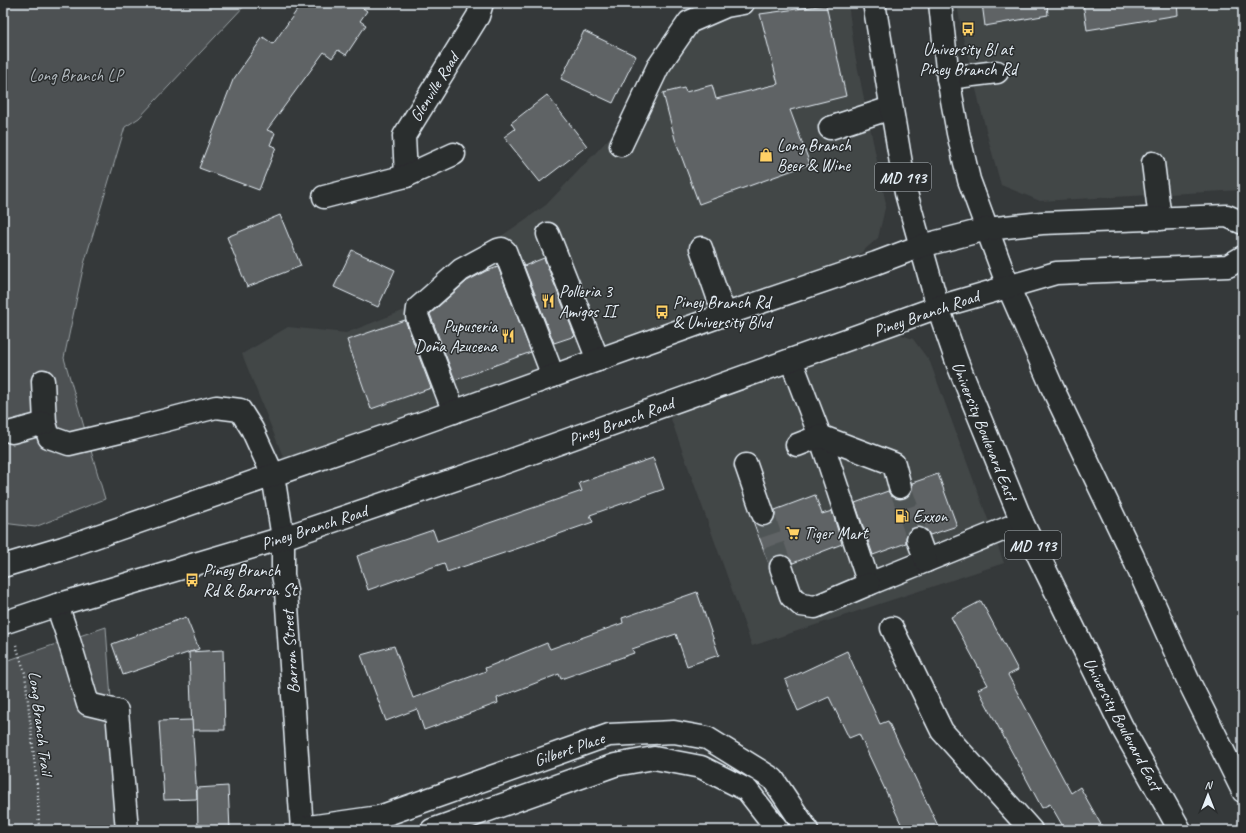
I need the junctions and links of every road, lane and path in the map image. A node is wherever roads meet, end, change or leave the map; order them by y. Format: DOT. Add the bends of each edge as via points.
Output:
graph roads {
  1 [pos="482,3"];
  2 [pos="743,3"];
  3 [pos="874,3"];
  4 [pos="940,3"];
  5 [pos="997,72"];
  6 [pos="948,78"];
  7 [pos="891,108"];
  8 [pos="830,128"];
  9 [pos="621,145"];
  10 [pos="454,154"];
  11 [pos="1153,163"];
  12 [pos="406,176"];
  13 [pos="324,197"];
  14 [pos="1160,219"];
  15 [pos="1243,222"];
  16 [pos="987,229"];
  17 [pos="548,234"];
  18 [pos="921,246"];
  19 [pos="701,248"];
  20 [pos="1243,258"];
  21 [pos="1008,286"];
  22 [pos="938,307"];
  23 [pos="726,314"];
  24 [pos="598,360"];
  25 [pos="791,360"];
  26 [pos="553,376"];
  27 [pos="43,381"];
  28 [pos="454,412"];
  29 [pos="45,423"];
  30 [pos="12,432"];
  31 [pos="820,436"];
  32 [pos="797,445"];
  33 [pos="746,465"];
  34 [pos="273,475"];
  35 [pos="900,487"];
  36 [pos="763,514"];
  37 [pos="1022,522"];
  38 [pos="283,538"];
  39 [pos="918,539"];
  40 [pos="926,561"];
  41 [pos="3,566"];
  42 [pos="781,567"];
  43 [pos="870,584"];
  44 [pos="57,605"];
  45 [pos="6,622"];
  46 [pos="892,628"];
  47 [pos="609,735"];
  48 [pos="615,765"];
  49 [pos="1243,791"];
  50 [pos="373,824"];
  51 [pos="797,827"];
  52 [pos="302,829"];
  53 [pos="39,830"];
  54 [pos="127,830"];
  55 [pos="432,830"];
  56 [pos="778,830"];
  57 [pos="1030,830"];
  58 [pos="1180,830"];
  1 -- 12 [label="main road, Glenville Road" via="478,16 404,136"];
  2 -- 9 [label="main road" via="726,6 689,22 658,67"];
  3 -- 7 [label="main road, University Boulevard East / MD 193"];
  4 -- 6 [label="main road"];
  5 -- 6 [label="main road"];
  6 -- 16 [label="main road" via="969,180"];
  7 -- 8 [label="main road"];
  7 -- 18 [label="main road, University Boulevard East / MD 193" via="906,193"];
  10 -- 12 [label="main road"];
  11 -- 14 [label="main road"];
  12 -- 13 [label="main road"];
  14 -- 15 [label="main road" via="1227,216"];
  14 -- 16 [label="main road" via="1042,223"];
  16 -- 18 [label="main road"];
  16 -- 21 [label="main road"];
  17 -- 24 [label="main road"];
  18 -- 22 [label="main road, University Boulevard East / MD 193"];
  18 -- 23 [label="main road"];
  19 -- 23 [label="main road"];
  20 -- 21 [label="main road, Piney Branch Road" via="1228,266 1056,273"];
  21 -- 22 [label="main road, Piney Branch Road"];
  21 -- 49 [label="main road" via="1188,680"];
  22 -- 25 [label="main road, Piney Branch Road"];
  22 -- 37 [label="main road, University Boulevard East / MD 193" via="957,362"];
  23 -- 24 [label="main road"];
  24 -- 26 [label="main road"];
  25 -- 31 [label="main road"];
  25 -- 38 [label="main road, Piney Branch Road" via="509,461"];
  26 -- 28 [label="main road"];
  26 -- 28 [label="main road" via="505,251 498,250 461,270 418,308 417,316"];
  27 -- 29 [label="main road"];
  28 -- 34 [label="main road"];
  29 -- 30 [label="main road"];
  29 -- 34 [label="main road, Barron Street" via="49,437 70,444 216,407 240,410 252,429"];
  31 -- 32 [label="main road"];
  31 -- 35 [label="main road" via="894,464"];
  31 -- 43 [label="main road"];
  33 -- 36 [label="main road"];
  34 -- 38 [label="main road, Barron Street"];
  34 -- 41 [label="main road" via="63,548"];
  37 -- 40 [label="main road"];
  37 -- 58 [label="main road, University Boulevard East / MD 193" via="1122,727"];
  38 -- 44 [label="main road, Piney Branch Road"];
  38 -- 52 [label="main road, Barron Street" via="283,575"];
  39 -- 40 [label="main road"];
  40 -- 43 [label="main road"];
  42 -- 43 [label="main road" via="791,596 801,605 815,608"];
  44 -- 45 [label="main road, Piney Branch Road"];
  44 -- 54 [label="main road" via="88,704 117,711"];
  45 -- 53 [label="path, Long Branch Trail" via="25,673 38,795"];
  46 -- 57 [label="main road" via="942,731"];
  47 -- 48 [label="main road"];
  47 -- 50 [label="main road, Gilbert Place" via="379,818"];
  47 -- 51 [label="main road, Gilbert Place" via="674,732 707,738 773,779"];
  48 -- 55 [label="main road"];
  48 -- 56 [label="main road" via="654,758 701,767 747,790"];
  50 -- 52 [label="main road, Gilbert Place"];
}
